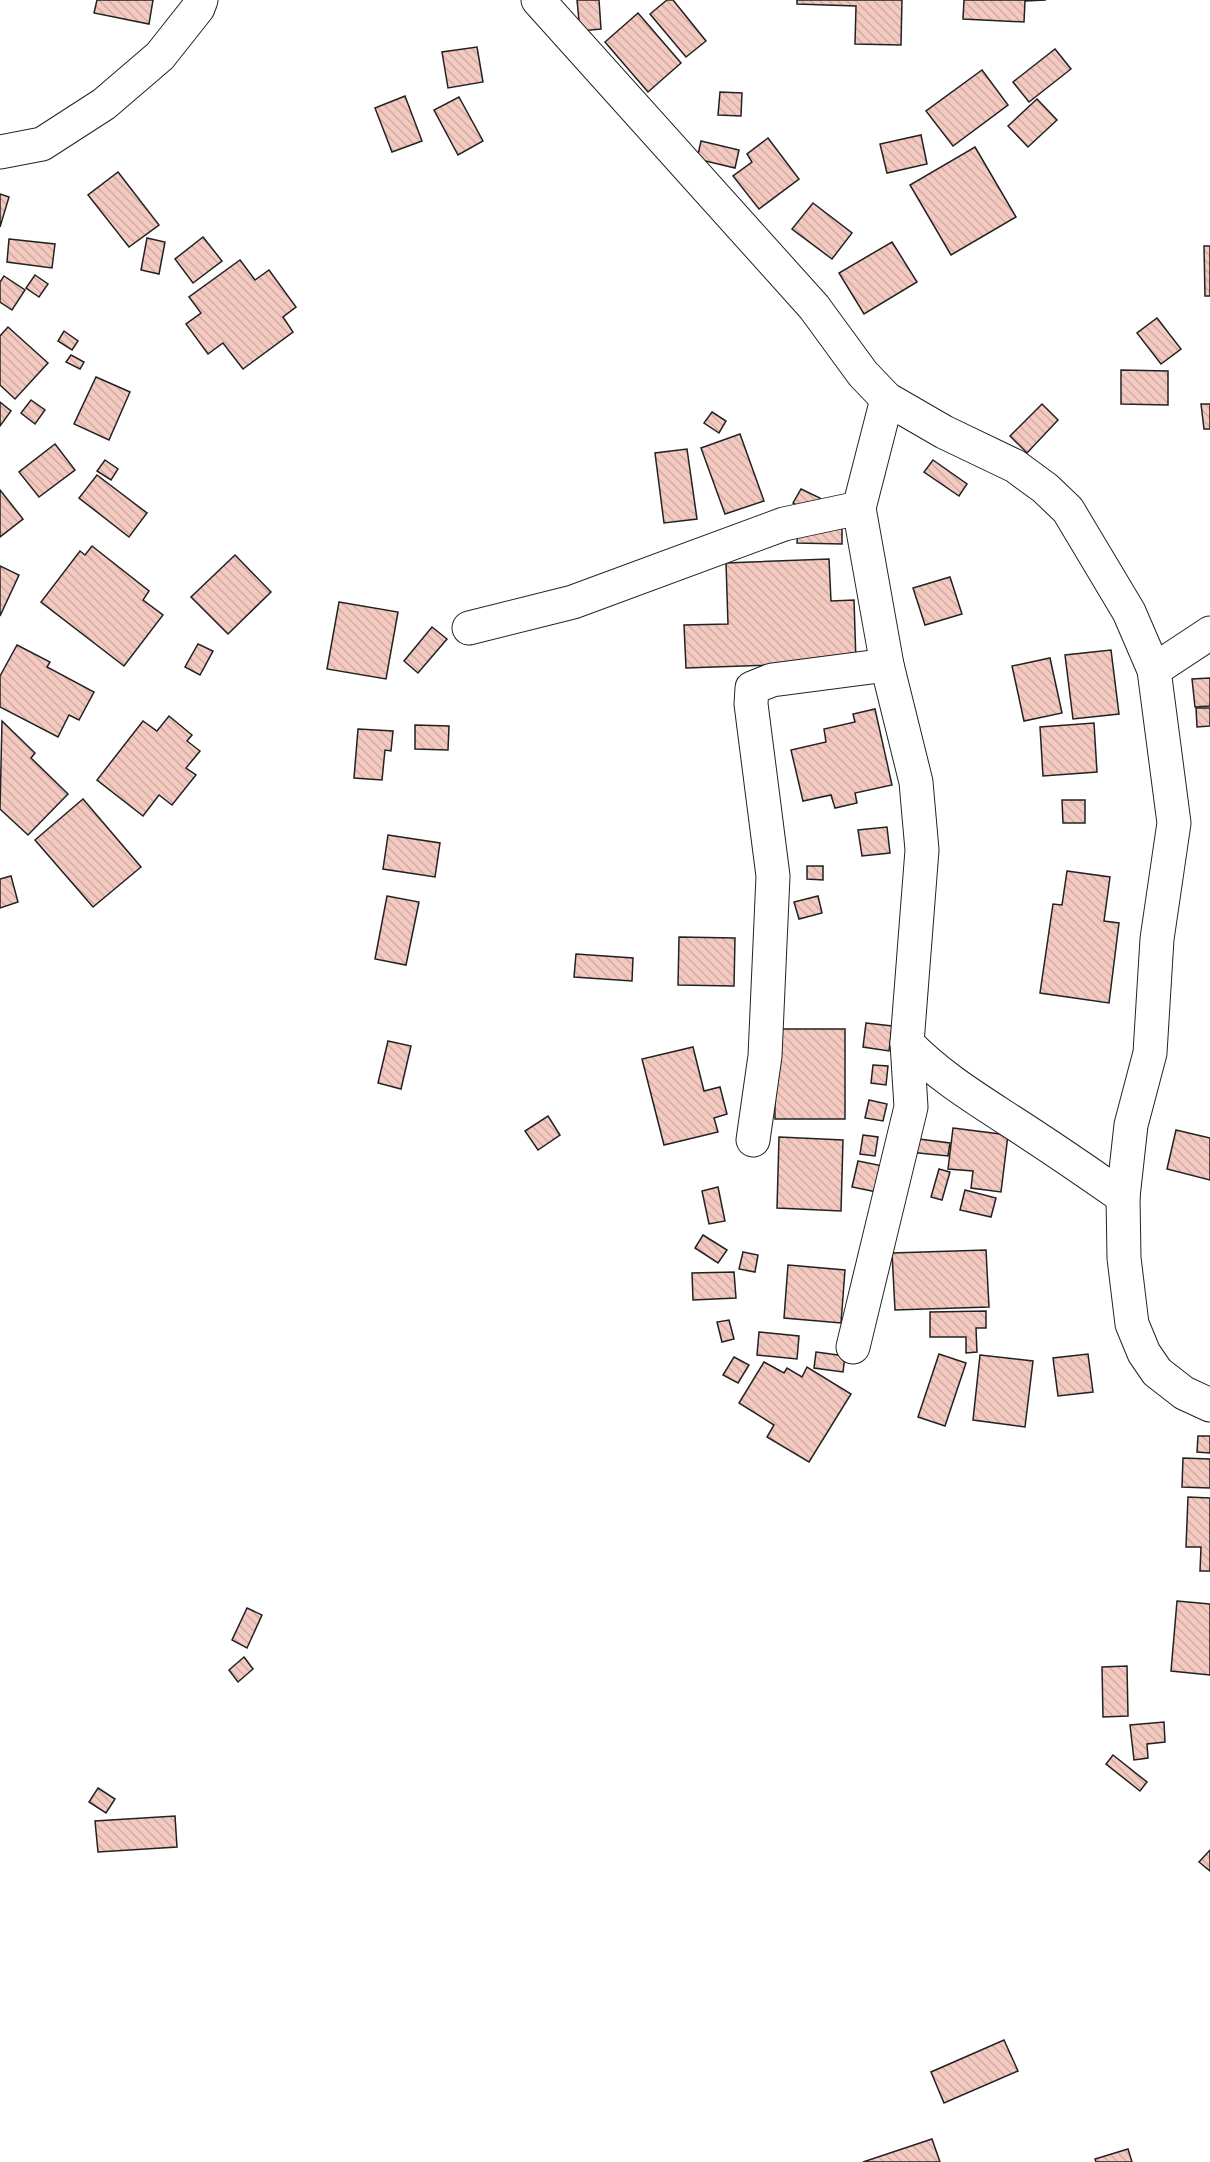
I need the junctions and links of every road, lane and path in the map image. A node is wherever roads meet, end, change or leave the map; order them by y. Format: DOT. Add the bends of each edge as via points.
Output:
graph roads {
  1 [pos="201,0"];
  2 [pos="538,0"];
  3 [pos="0,152"];
  4 [pos="887,399"];
  5 [pos="860,508"];
  6 [pos="469,628"];
  7 [pos="1210,633"];
  8 [pos="887,665"];
  9 [pos="1154,670"];
  10 [pos="907,1043"];
  11 [pos="753,1140"];
  12 [pos="1123,1197"];
  13 [pos="853,1347"];
  14 [pos="1210,1405"];
  1 -- 3 [label="street" via="160,56 104,104 42,144"];
  2 -- 4 [label="street" via="814,307 863,374"];
  4 -- 5 [label="street"];
  4 -- 9 [label="street" via="1015,466 1068,510 1129,612"];
  5 -- 6 [label="street" via="784,524 573,602"];
  5 -- 8 [label="street"];
  7 -- 9 [label="street"];
  8 -- 10 [label="street" via="916,782 922,850"];
  8 -- 11 [label="street" via="772,680 752,688 773,876 765,1056"];
  9 -- 12 [label="street" via="1174,823 1157,939 1150,1053 1131,1125"];
  10 -- 12 [label="street" via="958,1089"];
  10 -- 13 [label="street" via="911,1107"];
  12 -- 14 [label="street" via="1124,1258 1132,1324 1144,1353 1157,1372 1184,1393"];
}
